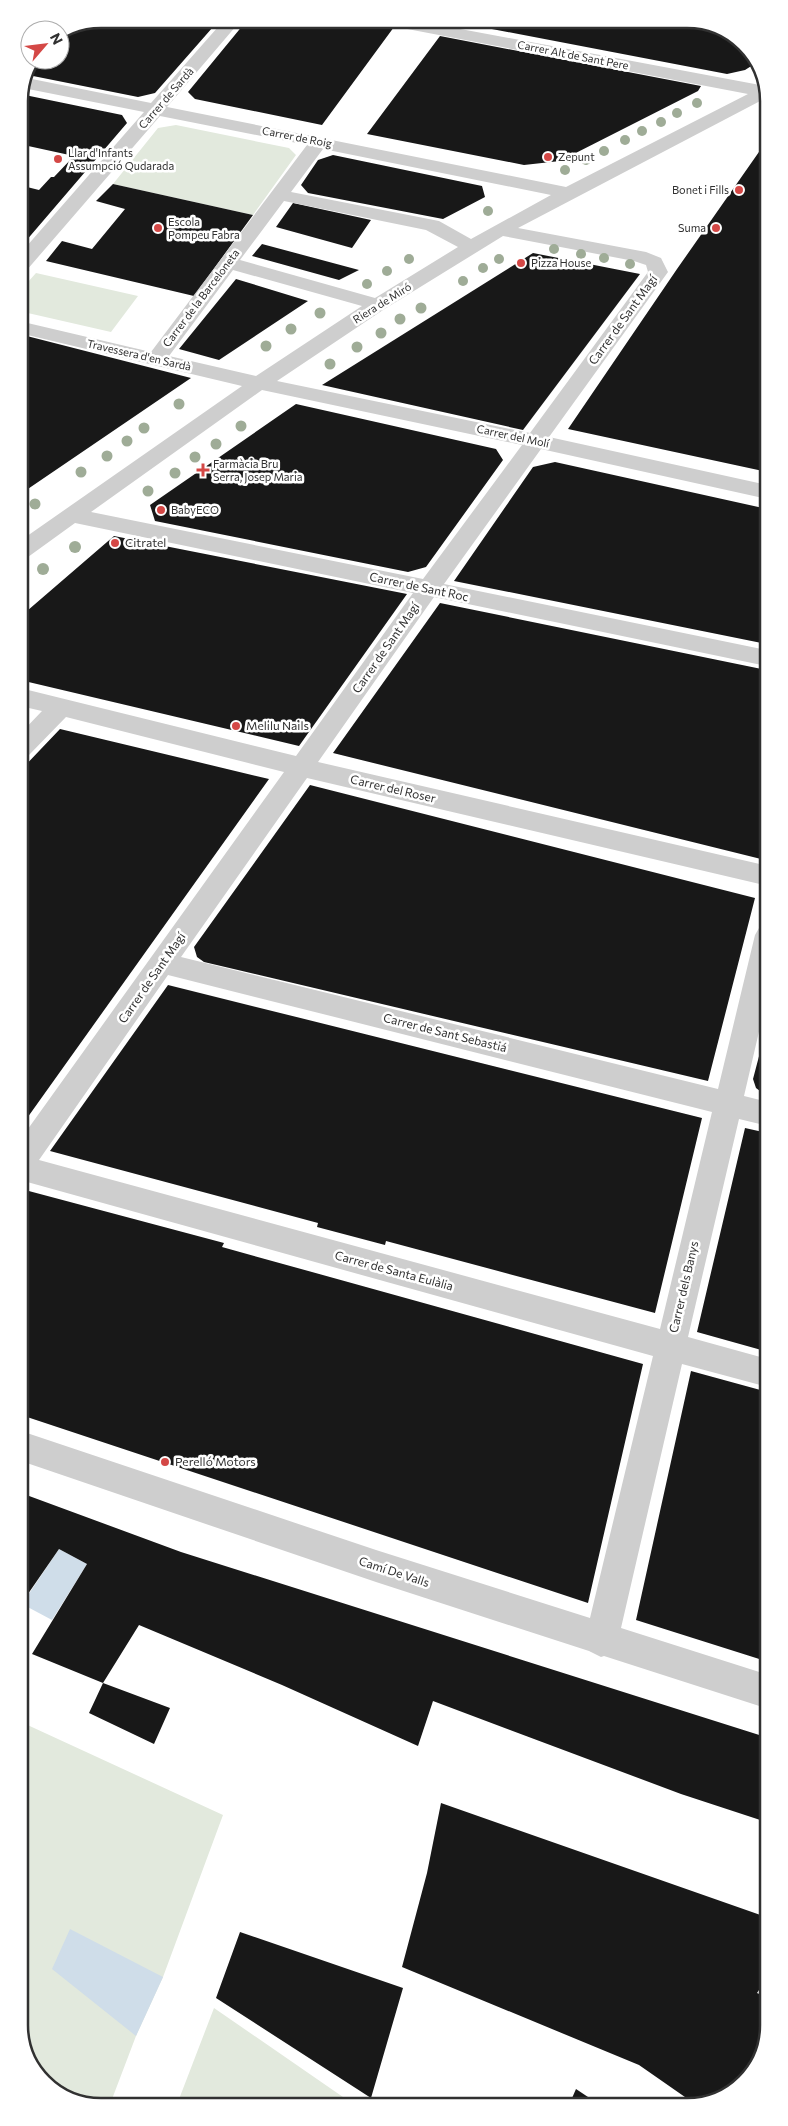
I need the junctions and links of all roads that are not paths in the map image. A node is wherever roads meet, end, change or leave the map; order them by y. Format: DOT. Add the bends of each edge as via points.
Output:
graph roads {
  1 [pos="226,28"];
  2 [pos="428,28"];
  3 [pos="30,84"];
  4 [pos="760,91"];
  5 [pos="760,95"];
  6 [pos="157,109"];
  7 [pos="319,142"];
  8 [pos="569,193"];
  9 [pos="279,195"];
  10 [pos="501,230"];
  11 [pos="471,248"];
  12 [pos="28,257"];
  13 [pos="228,263"];
  14 [pos="378,305"];
  15 [pos="28,329"];
  16 [pos="156,359"];
  17 [pos="258,383"];
  18 [pos="536,441"];
  19 [pos="760,490"];
  20 [pos="71,515"];
  21 [pos="28,546"];
  22 [pos="428,588"];
  23 [pos="760,657"];
  24 [pos="28,699"];
  25 [pos="60,707"];
  26 [pos="28,741"];
  27 [pos="301,768"];
  28 [pos="760,874"];
  29 [pos="163,963"];
  30 [pos="760,967"];
  31 [pos="727,1104"];
  32 [pos="760,1112"];
  33 [pos="28,1152"];
  34 [pos="28,1170"];
  35 [pos="671,1347"];
  36 [pos="760,1371"];
  37 [pos="28,1448"];
  38 [pos="602,1640"];
  39 [pos="760,1689"];
  1 -- 6 [label="street, Carrer de Sardà"];
  2 -- 4 [label="street, Carrer Alt de Sant Pere"];
  3 -- 6 [label="street, Carrer de Roig"];
  5 -- 8 [label="street, Riera de Miró"];
  6 -- 7 [label="street, Carrer de Roig"];
  6 -- 12 [label="street, Carrer de Sardà"];
  7 -- 8 [label="street, Carrer de Roig"];
  7 -- 9 [label="street, Carrer de la Barceloneta"];
  8 -- 10 [label="street, Riera de Miró"];
  9 -- 11 [label="street" via="432,225"];
  9 -- 13 [label="street, Carrer de la Barceloneta"];
  10 -- 11 [label="street, Riera de Miró"];
  10 -- 18 [label="street, Carrer de Sant Magí" via="639,256 654,262 658,272"];
  11 -- 14 [label="street, Riera de Miró"];
  13 -- 14 [label="street"];
  13 -- 16 [label="street, Carrer de la Barceloneta"];
  14 -- 17 [label="street, Riera de Miró"];
  15 -- 16 [label="street, Travessera d'en Sardà"];
  16 -- 17 [label="street, Travessera d'en Sardà"];
  17 -- 18 [label="street, Carrer del Molí"];
  17 -- 20 [label="street, Riera de Miró"];
  18 -- 19 [label="street, Carrer del Molí"];
  18 -- 22 [label="street, Carrer de Sant Magí"];
  20 -- 21 [label="street, Riera de Miró"];
  20 -- 22 [label="street, Carrer de Sant Roc"];
  22 -- 23 [label="street, Carrer de Sant Roc"];
  22 -- 27 [label="street, Carrer de Sant Magí"];
  24 -- 25 [label="street, Carrer del Roser"];
  25 -- 26 [label="street"];
  25 -- 27 [label="street, Carrer del Roser"];
  27 -- 28 [label="street, Carrer del Roser"];
  27 -- 29 [label="street, Carrer de Sant Magí"];
  29 -- 31 [label="street, Carrer de Sant Sebastiá"];
  29 -- 33 [label="street, Carrer de Sant Magí"];
  30 -- 31 [label="street, Carrer dels Banys"];
  31 -- 32 [label="street, Carrer de Sant Sebastiá"];
  31 -- 35 [label="street, Carrer dels Banys"];
  34 -- 35 [label="street, Carrer de Santa Eulàlia"];
  35 -- 36 [label="street, Carrer de Santa Eulàlia"];
  35 -- 38 [label="street, Carrer dels Banys"];
  37 -- 38 [label="street, Camí De Valls"];
  38 -- 39 [label="street, Camí De Valls"];
}
